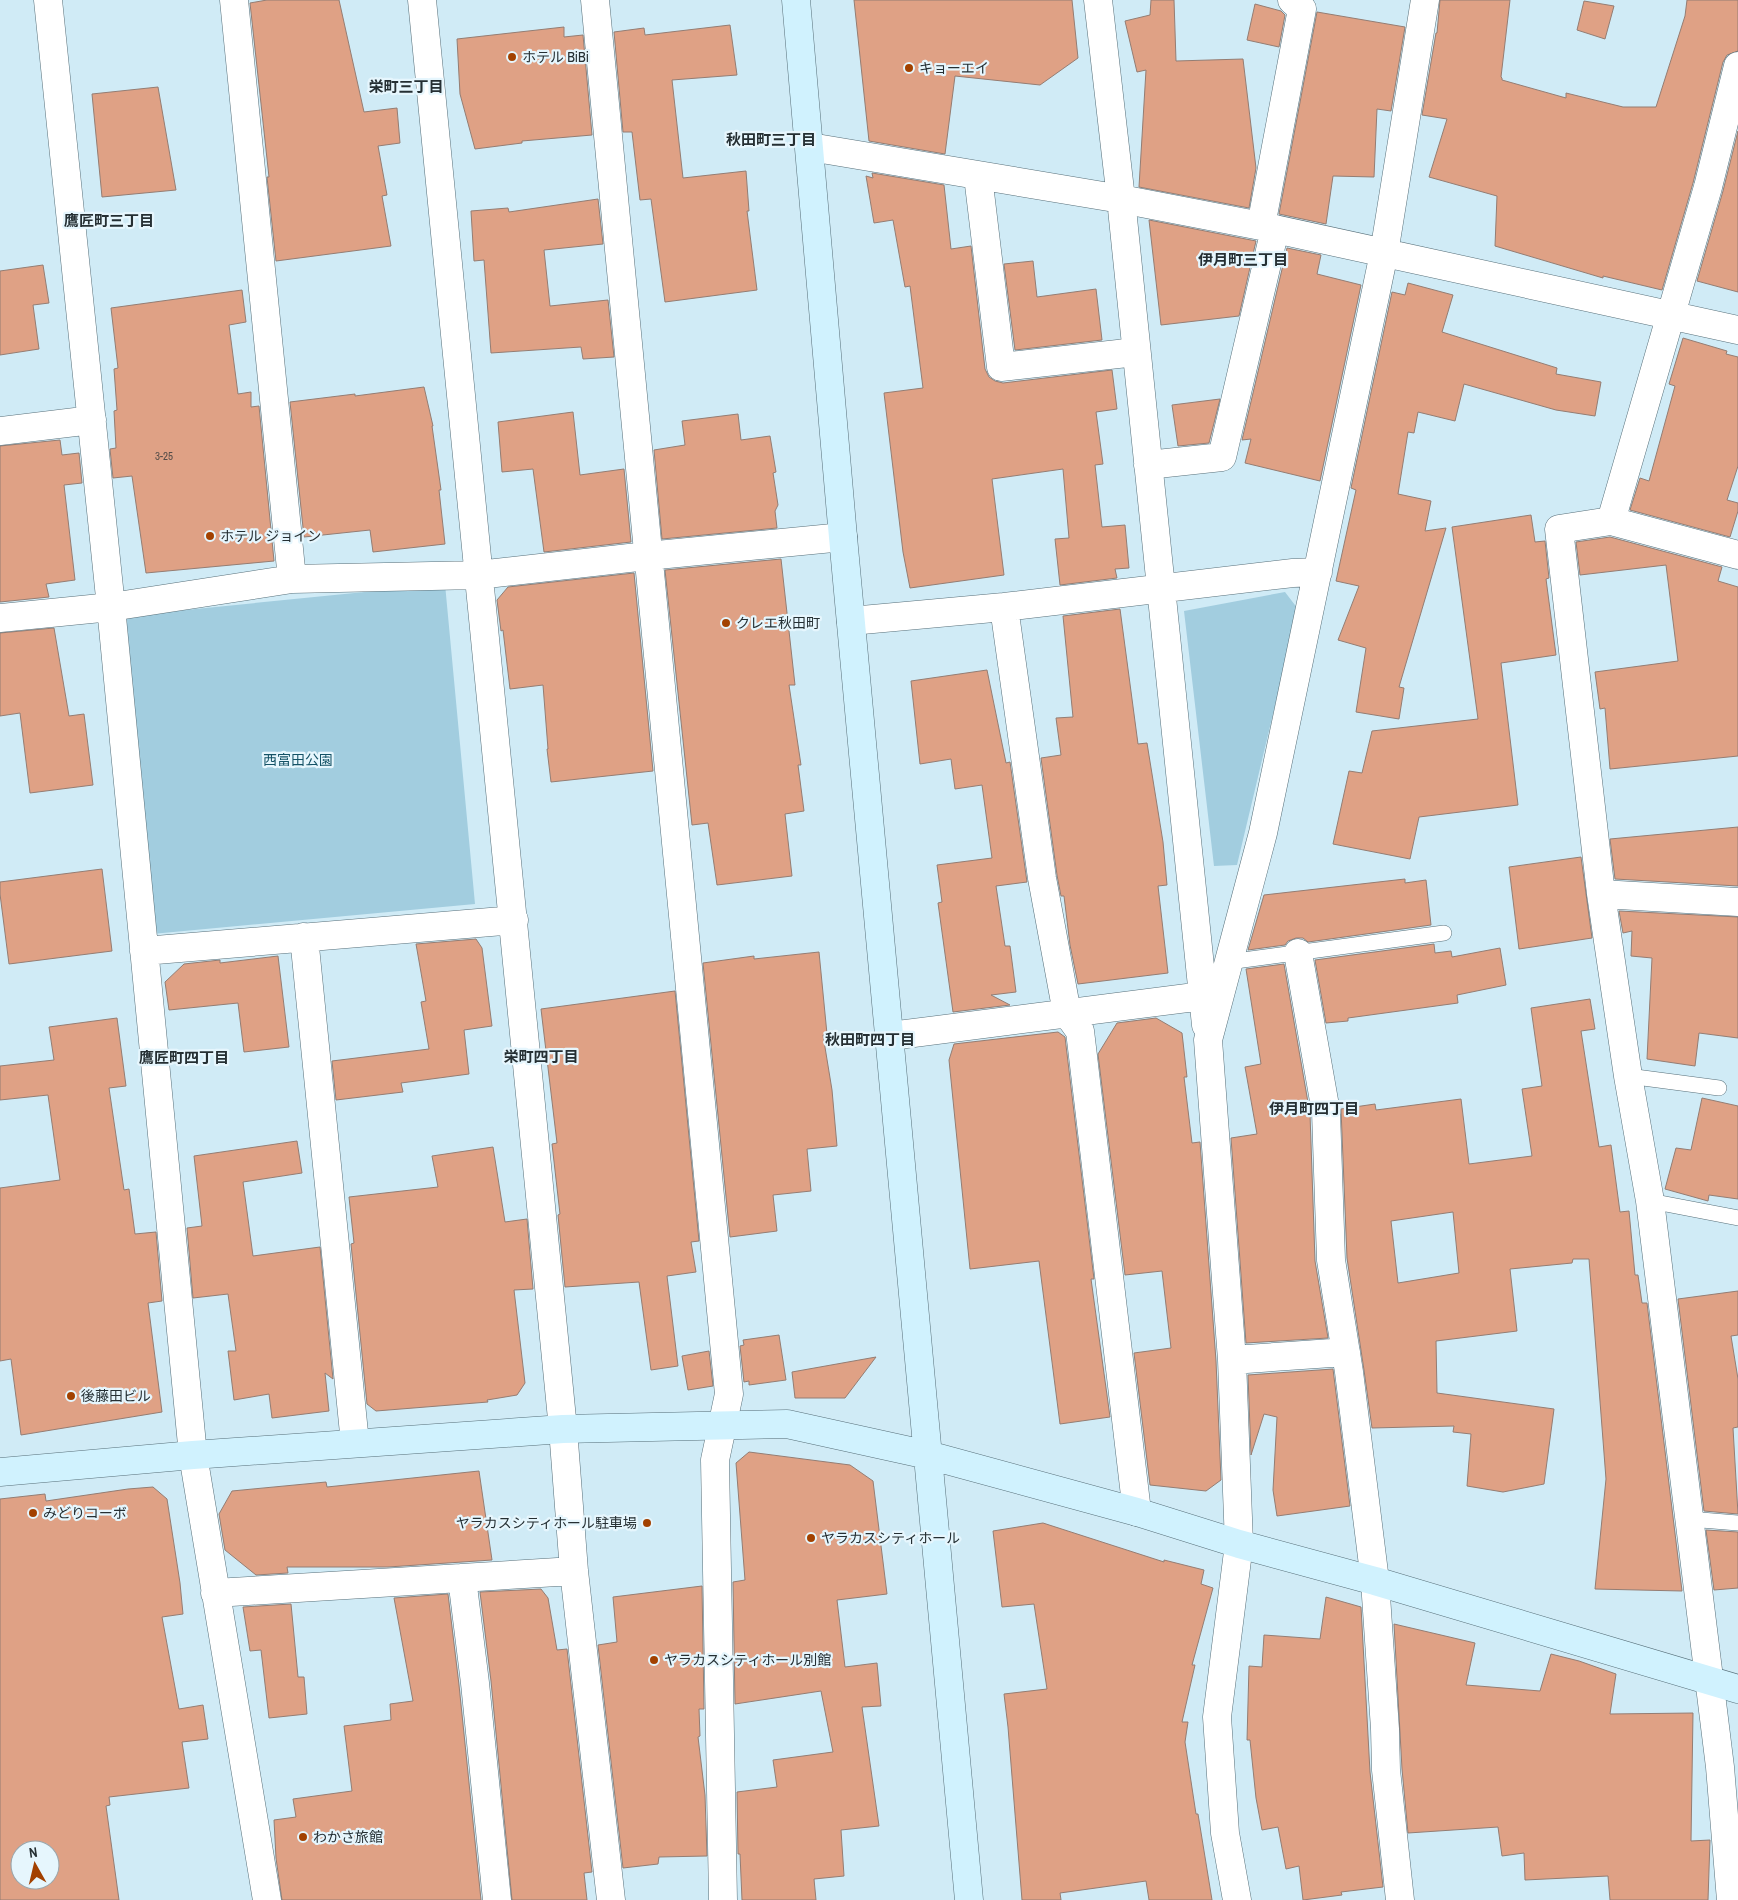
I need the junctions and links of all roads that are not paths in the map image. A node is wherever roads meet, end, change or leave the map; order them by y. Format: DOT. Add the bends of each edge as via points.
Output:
graph roads {
  1 [pos="48,0"];
  2 [pos="234,0"];
  3 [pos="422,0"];
  4 [pos="595,0"];
  5 [pos="796,0"];
  6 [pos="1098,0"];
  7 [pos="1292,0"];
  8 [pos="1425,0"];
  9 [pos="1738,66"];
  10 [pos="810,146"];
  11 [pos="978,176"];
  12 [pos="1121,199"];
  13 [pos="1268,227"];
  14 [pos="1384,253"];
  15 [pos="1672,316"];
  16 [pos="1738,330"];
  17 [pos="1136,352"];
  18 [pos="92,420"];
  19 [pos="0,431"];
  20 [pos="1148,465"];
  21 [pos="1611,521"];
  22 [pos="843,537"];
  23 [pos="1738,555"];
  24 [pos="647,556"];
  25 [pos="1318,572"];
  26 [pos="478,575"];
  27 [pos="292,579"];
  28 [pos="1160,588"];
  29 [pos="112,607"];
  30 [pos="1004,607"];
  31 [pos="0,618"];
  32 [pos="851,621"];
  33 [pos="1601,894"];
  34 [pos="1738,902"];
  35 [pos="514,920"];
  36 [pos="1444,933"];
  37 [pos="304,937"];
  38 [pos="144,951"];
  39 [pos="1298,953"];
  40 [pos="1228,962"];
  41 [pos="1202,996"];
  42 [pos="1067,1013"];
  43 [pos="890,1036"];
  44 [pos="1208,1040"];
  45 [pos="1628,1076"];
  46 [pos="1719,1088"];
  47 [pos="1650,1201"];
  48 [pos="1738,1218"];
  49 [pos="1346,1352"];
  50 [pos="1232,1360"];
  51 [pos="722,1425"];
  52 [pos="563,1429"];
  53 [pos="355,1443"];
  54 [pos="193,1455"];
  55 [pos="928,1455"];
  56 [pos="0,1472"];
  57 [pos="1137,1512"];
  58 [pos="1689,1519"];
  59 [pos="1738,1523"];
  60 [pos="1239,1544"];
  61 [pos="574,1571"];
  62 [pos="462,1578"];
  63 [pos="1375,1581"];
  64 [pos="215,1593"];
  65 [pos="1709,1681"];
  66 [pos="1738,1689"];
  67 [pos="267,1900"];
  68 [pos="497,1900"];
  69 [pos="611,1900"];
  70 [pos="723,1900"];
  71 [pos="969,1900"];
  72 [pos="1237,1900"];
  73 [pos="1400,1900"];
  74 [pos="1731,1900"];
  1 -- 18 [label="street"];
  2 -- 27 [label="street"];
  3 -- 26 [label="street"];
  4 -- 24 [label="street"];
  5 -- 10 [label="street"];
  6 -- 12 [label="street"];
  7 -- 13 [label="street" via="1302,9"];
  8 -- 14 [label="street"];
  9 -- 15 [label="street"];
  10 -- 11 [label="street"];
  10 -- 22 [label="street"];
  11 -- 12 [label="street"];
  11 -- 17 [label="street" via="1001,368"];
  12 -- 13 [label="street"];
  12 -- 17 [label="street"];
  13 -- 14 [label="street"];
  13 -- 20 [label="street" via="1222,458"];
  14 -- 15 [label="street"];
  14 -- 25 [label="street"];
  15 -- 16 [label="street"];
  15 -- 21 [label="street"];
  17 -- 20 [label="street"];
  18 -- 19 [label="street"];
  18 -- 29 [label="street"];
  20 -- 28 [label="street"];
  21 -- 23 [label="street"];
  21 -- 33 [label="street" via="1559,529"];
  22 -- 24 [label="street"];
  22 -- 32 [label="street"];
  24 -- 26 [label="street"];
  24 -- 51 [label="street" via="729,1394"];
  25 -- 28 [label="street"];
  25 -- 40 [label="street" via="1263,833"];
  26 -- 27 [label="street"];
  26 -- 35 [label="street"];
  27 -- 29 [label="street"];
  28 -- 30 [label="street"];
  28 -- 41 [label="street"];
  29 -- 31 [label="street"];
  29 -- 38 [label="street"];
  30 -- 32 [label="street"];
  30 -- 42 [label="street" via="1042,878"];
  32 -- 43 [label="street"];
  33 -- 34 [label="street"];
  33 -- 45 [label="street"];
  35 -- 37 [label="street"];
  35 -- 52 [label="street"];
  36 -- 39 [label="lane"];
  37 -- 38 [label="street"];
  37 -- 53 [label="street"];
  38 -- 54 [label="street"];
  39 -- 40 [label="lane"];
  39 -- 49 [label="street" via="1326,1112 1331,1260"];
  40 -- 44 [label="street"];
  41 -- 42 [label="street"];
  41 -- 44 [label="street"];
  42 -- 43 [label="street"];
  42 -- 57 [label="street" via="1080,1031"];
  43 -- 55 [label="street"];
  44 -- 50 [label="street"];
  45 -- 46 [label="lane"];
  45 -- 47 [label="street"];
  47 -- 48 [label="lane"];
  47 -- 58 [label="street"];
  49 -- 50 [label="street"];
  49 -- 63 [label="street"];
  50 -- 60 [label="street"];
  51 -- 52 [label="street"];
  51 -- 55 [label="street" via="787,1424"];
  51 -- 70 [label="street" via="715,1460"];
  52 -- 53 [label="street"];
  52 -- 61 [label="street"];
  53 -- 54 [label="street"];
  54 -- 56 [label="street"];
  54 -- 64 [label="street"];
  55 -- 57 [label="street"];
  55 -- 71 [label="street"];
  57 -- 60 [label="street"];
  58 -- 59 [label="lane"];
  58 -- 65 [label="street"];
  60 -- 63 [label="street"];
  60 -- 72 [label="street" via="1217,1717 1225,1833"];
  61 -- 62 [label="street"];
  61 -- 69 [label="street"];
  62 -- 64 [label="street"];
  62 -- 68 [label="street"];
  63 -- 65 [label="street"];
  63 -- 73 [label="street" via="1386,1770"];
  64 -- 67 [label="street"];
  65 -- 66 [label="street"];
  65 -- 74 [label="street"];
}
